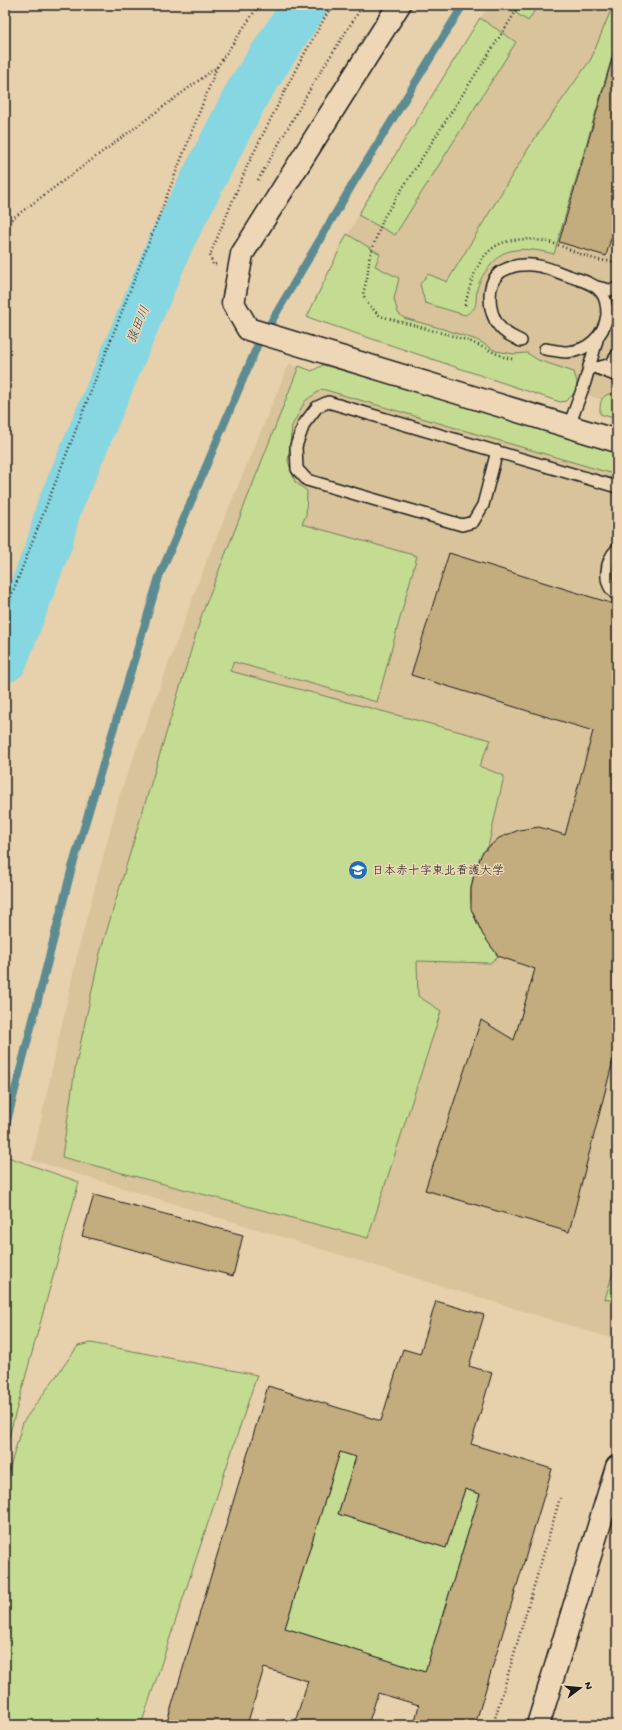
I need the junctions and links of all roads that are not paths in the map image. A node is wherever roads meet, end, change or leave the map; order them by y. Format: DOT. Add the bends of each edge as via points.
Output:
graph roads {
  1 [pos="399,5"];
  2 [pos="597,286"];
  3 [pos="617,288"];
  4 [pos="597,340"];
  5 [pos="521,341"];
  6 [pos="545,350"];
  7 [pos="617,355"];
  8 [pos="593,367"];
  9 [pos="617,376"];
  10 [pos="569,426"];
  11 [pos="617,441"];
  12 [pos="497,452"];
  13 [pos="617,486"];
  14 [pos="617,549"];
  15 [pos="617,595"];
  16 [pos="617,1467"];
  17 [pos="538,1725"];
  1 -- 10 [label="street" via="242,254 233,303 248,329"];
  2 -- 3 [label="lane" via="610,290"];
  2 -- 4 [label="lane" via="604,295 607,308 606,324"];
  2 -- 5 [label="lane" via="541,266 523,264 501,272 490,293 491,310 498,326"];
  4 -- 6 [label="lane" via="583,349 566,352"];
  4 -- 8 [label="lane"];
  7 -- 8 [label="lane" via="611,364"];
  8 -- 9 [label="lane"];
  8 -- 10 [label="lane"];
  10 -- 11 [label="street"];
  12 -- 12 [label="lane" via="328,402 317,407 304,424 296,446 297,469 307,480 462,525 473,522 483,505"];
  12 -- 13 [label="lane"];
  14 -- 15 [label="lane" via="607,564 606,574"];
  16 -- 17 [label="street"];
}
